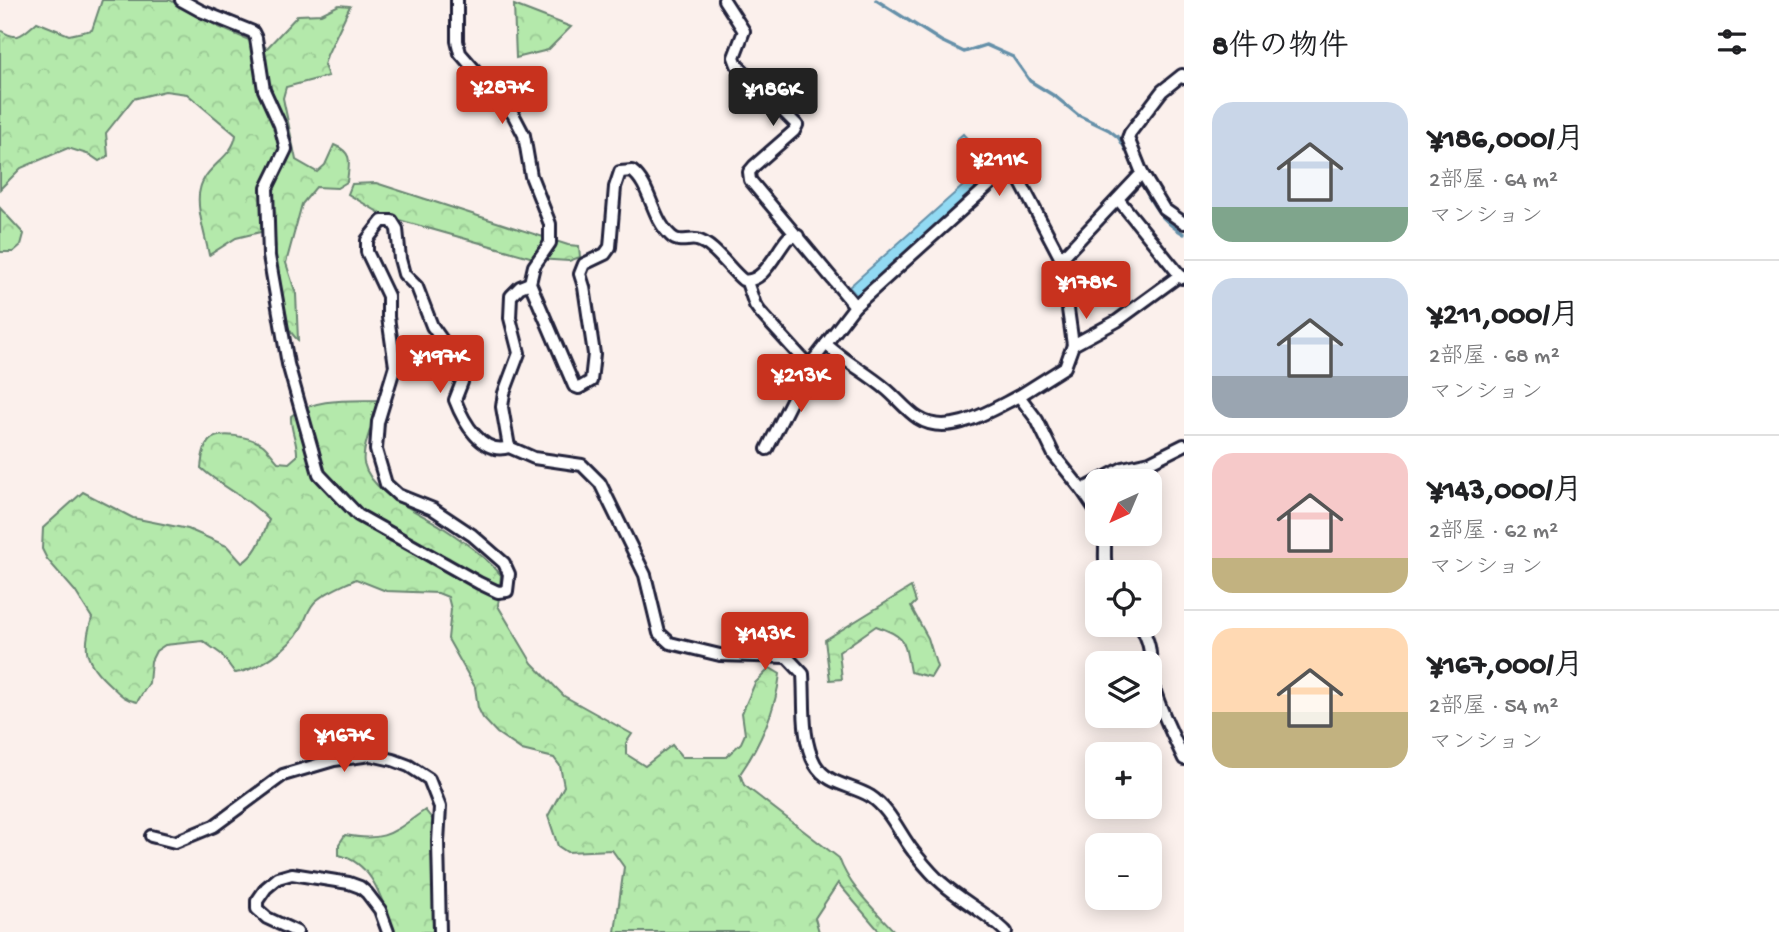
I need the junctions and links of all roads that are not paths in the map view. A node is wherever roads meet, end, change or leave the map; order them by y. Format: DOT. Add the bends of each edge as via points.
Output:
graph roads {
  1 [pos="181,0"];
  2 [pos="457,0"];
  3 [pos="724,0"];
  4 [pos="1184,78"];
  5 [pos="1142,173"];
  6 [pos="1118,199"];
  7 [pos="1184,223"];
  8 [pos="798,236"];
  9 [pos="1061,259"];
  10 [pos="1182,278"];
  11 [pos="530,282"];
  12 [pos="747,282"];
  13 [pos="855,306"];
  14 [pos="826,344"];
  15 [pos="1073,345"];
  16 [pos="808,366"];
  17 [pos="1019,396"];
  18 [pos="1184,444"];
  19 [pos="509,447"];
  20 [pos="767,449"];
  21 [pos="1122,469"];
  22 [pos="1085,488"];
  23 [pos="1082,490"];
  24 [pos="1085,494"];
  25 [pos="1146,637"];
  26 [pos="1184,759"];
  27 [pos="151,836"];
  28 [pos="297,932"];
  29 [pos="388,932"];
  30 [pos="440,932"];
  31 [pos="1006,932"];
  1 -- 19 [label="street" via="253,32 256,38 264,90 286,149 267,188 273,284 288,364 319,474 358,515 479,583 507,591 509,574 504,563 433,509 398,495 386,484 376,450 378,422 396,366 388,296 367,252 367,240 382,222 392,221 397,229 404,274 418,287 432,326 462,368 455,400 461,416 491,448"];
  2 -- 11 [label="street" via="460,53 513,114 524,135 531,176 550,223 550,243 534,266"];
  3 -- 8 [label="street" via="744,31 734,57 737,65 797,125 754,166 749,177"];
  4 -- 5 [label="street" via="1182,75 1162,91 1130,132 1128,138"];
  5 -- 6 [label="street"];
  5 -- 7 [label="street" via="1164,209"];
  6 -- 9 [label="street"];
  6 -- 10 [label="street"];
  8 -- 12 [label="street" via="788,237 758,278"];
  8 -- 13 [label="street"];
  9 -- 13 [label="street" via="1020,181 1007,169"];
  9 -- 15 [label="street"];
  10 -- 15 [label="street"];
  11 -- 12 [label="street" via="574,386 587,385 594,354 580,274 584,264 610,247 615,187 620,172 632,171 672,238 703,243"];
  11 -- 19 [label="street" via="511,296 510,318 519,353 502,407"];
  12 -- 16 [label="street" via="760,312"];
  13 -- 14 [label="street"];
  14 -- 16 [label="street"];
  14 -- 17 [label="street" via="927,422 944,425 972,419"];
  15 -- 17 [label="street" via="1065,367"];
  16 -- 20 [label="street"];
  17 -- 23 [label="street" via="1054,455"];
  18 -- 21 [label="street" via="1150,462"];
  19 -- 31 [label="street" via="534,458 582,464 600,483 645,575 659,633 670,643 720,655 787,657 803,674 808,745 814,763 832,781 871,796 941,883"];
  22 -- 23 [label="street"];
  23 -- 24 [label="street"];
  25 -- 26 [label="street" via="1151,647 1156,693"];
  27 -- 30 [label="street" via="175,842 214,826 282,775 334,760 371,755 393,760 429,779 440,807"];
  28 -- 29 [label="street" via="257,909 266,888 278,877 292,874 360,887 380,910"];
}
